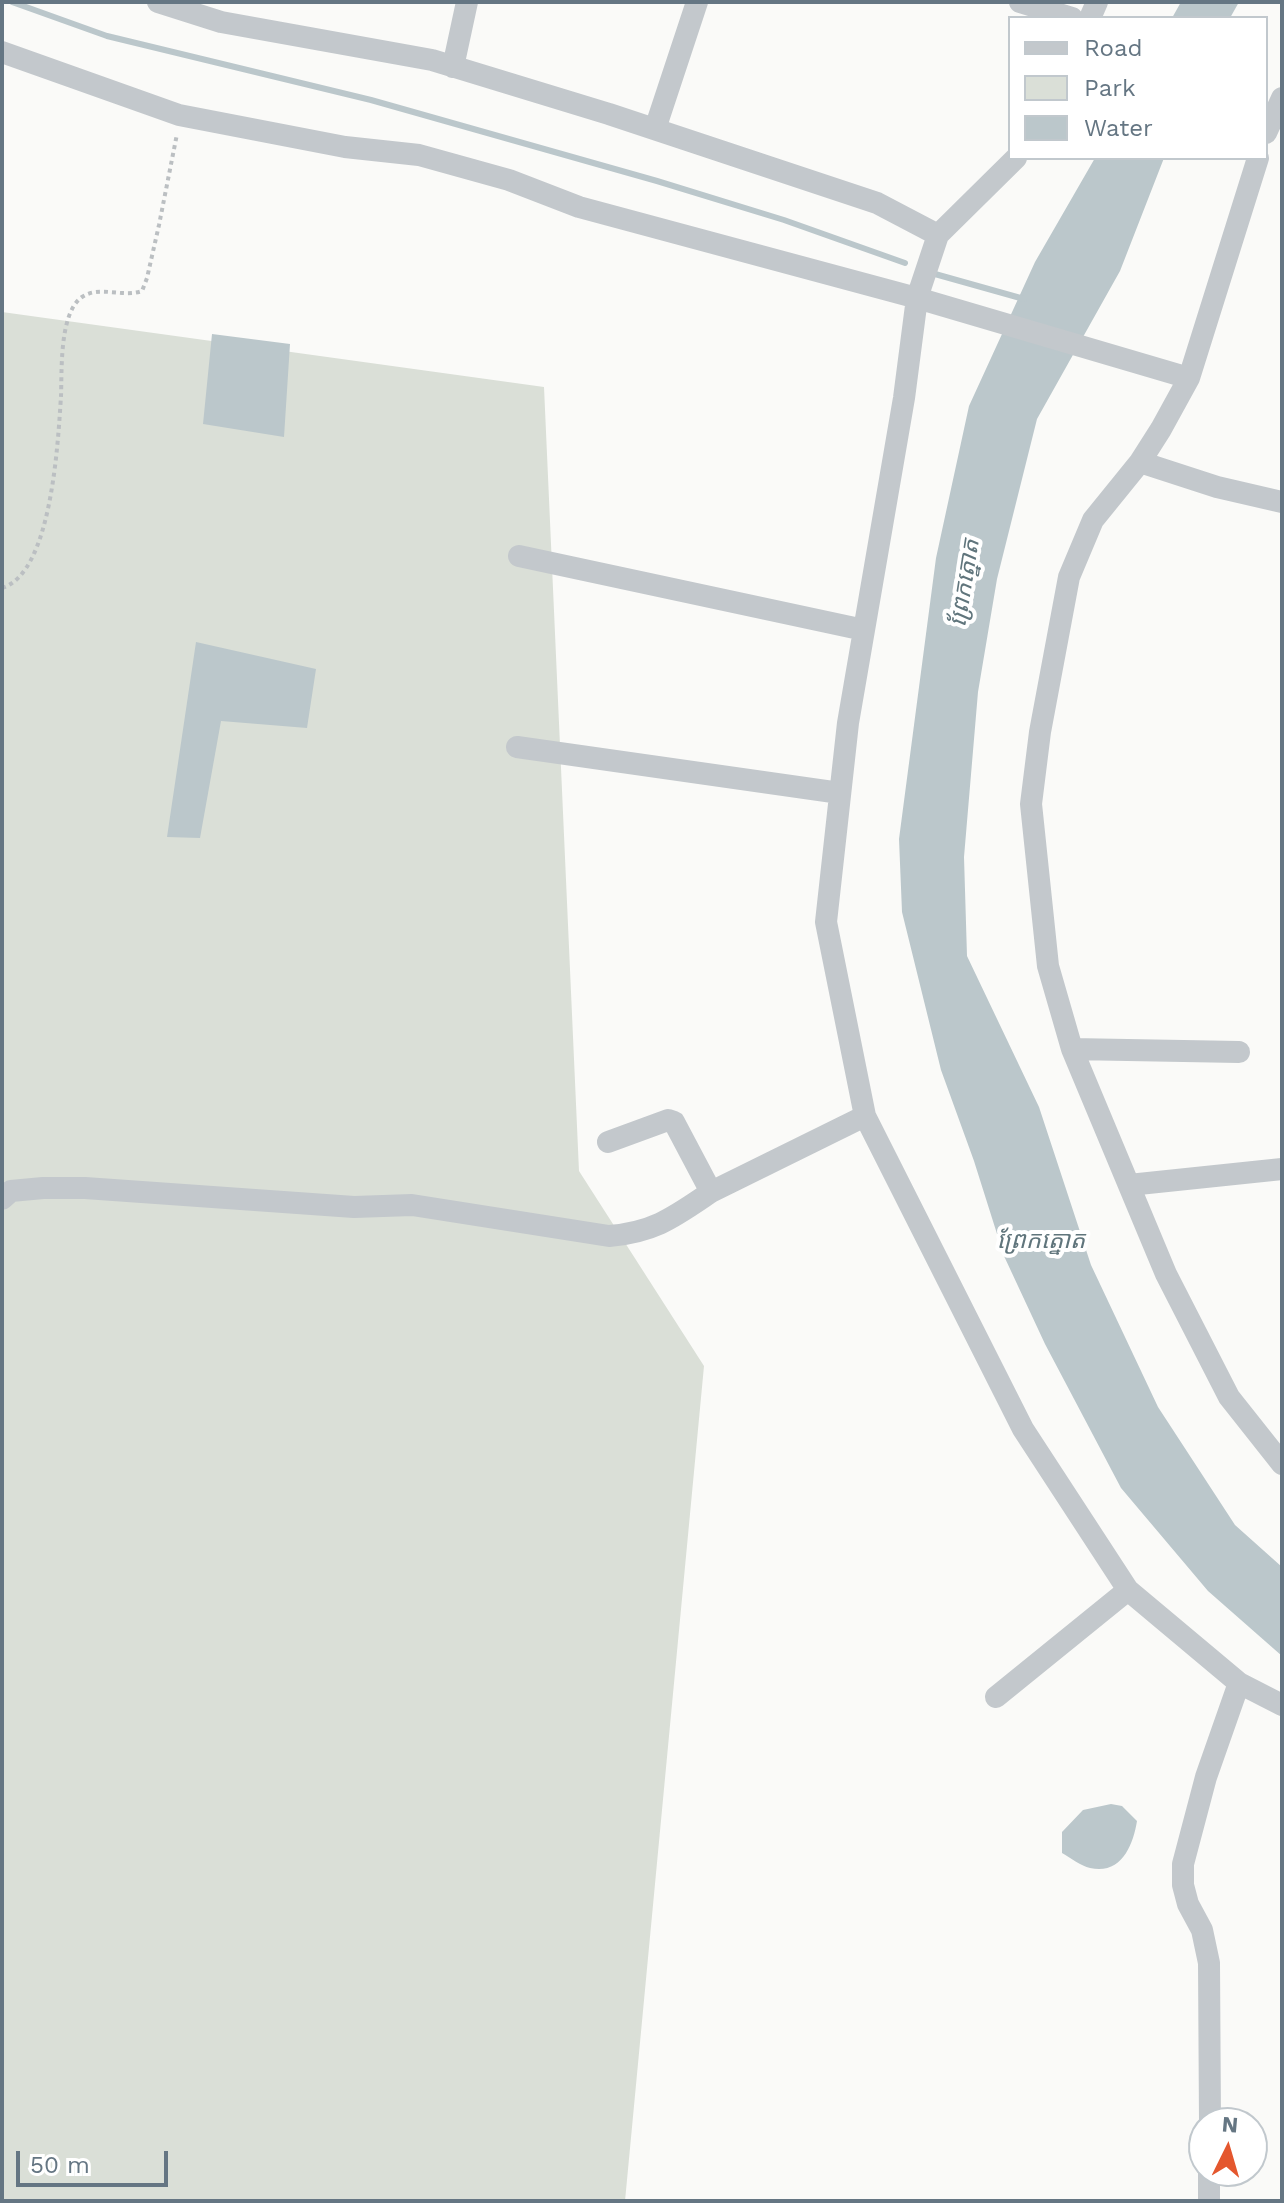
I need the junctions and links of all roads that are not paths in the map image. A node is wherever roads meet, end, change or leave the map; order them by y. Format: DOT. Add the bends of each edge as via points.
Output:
graph roads {
  1 [pos="158,2"];
  2 [pos="467,2"];
  3 [pos="697,2"];
  4 [pos="1020,2"];
  5 [pos="1066,16"];
  6 [pos="2,52"];
  7 [pos="453,67"];
  8 [pos="1282,98"];
  9 [pos="655,129"];
  10 [pos="1268,129"];
  11 [pos="1014,160"];
  12 [pos="1257,160"];
  13 [pos="938,235"];
  14 [pos="917,298"];
  15 [pos="1189,378"];
  16 [pos="1140,462"];
  17 [pos="1282,502"];
  18 [pos="519,556"];
  19 [pos="864,630"];
  20 [pos="517,747"];
  21 [pos="840,793"];
  22 [pos="1072,1049"];
  23 [pos="1239,1052"];
  24 [pos="865,1116"];
  25 [pos="608,1142"];
  26 [pos="1282,1169"];
  27 [pos="1129,1185"];
  28 [pos="711,1192"];
  29 [pos="2,1199"];
  30 [pos="1282,1464"];
  31 [pos="1128,1590"];
  32 [pos="1239,1683"];
  33 [pos="996,1697"];
  34 [pos="1282,1705"];
  35 [pos="1210,2107"];
  1 -- 7 [label="street" via="221,22"];
  2 -- 7 [label="street"];
  3 -- 9 [label="street"];
  4 -- 5 [label="street"];
  6 -- 14 [label="street" via="179,115 345,147 419,155 509,180 579,207"];
  7 -- 9 [label="street"];
  8 -- 10 [label="street"];
  9 -- 13 [label="street" via="877,203"];
  11 -- 13 [label="street"];
  12 -- 15 [label="street"];
  13 -- 14 [label="street"];
  14 -- 15 [label="street"];
  14 -- 19 [label="street"];
  15 -- 16 [label="street"];
  16 -- 17 [label="street"];
  16 -- 22 [label="street" via="1093,520 1069,577 1031,804 1048,966"];
  18 -- 19 [label="street"];
  19 -- 21 [label="street"];
  20 -- 21 [label="street"];
  21 -- 24 [label="street" via="826,922"];
  22 -- 23 [label="street"];
  22 -- 27 [label="street"];
  24 -- 28 [label="street"];
  24 -- 31 [label="street" via="1023,1429"];
  25 -- 28 [label="street" via="674,1122"];
  26 -- 27 [label="street"];
  27 -- 30 [label="street" via="1166,1274 1229,1397"];
  28 -- 29 [label="street" via="671,1220 609,1236 412,1205 354,1207 85,1188 11,1191"];
  31 -- 32 [label="street"];
  31 -- 33 [label="street"];
  32 -- 34 [label="street"];
  32 -- 35 [label="street" via="1183,1864 1183,1885 1209,1963"];
}
